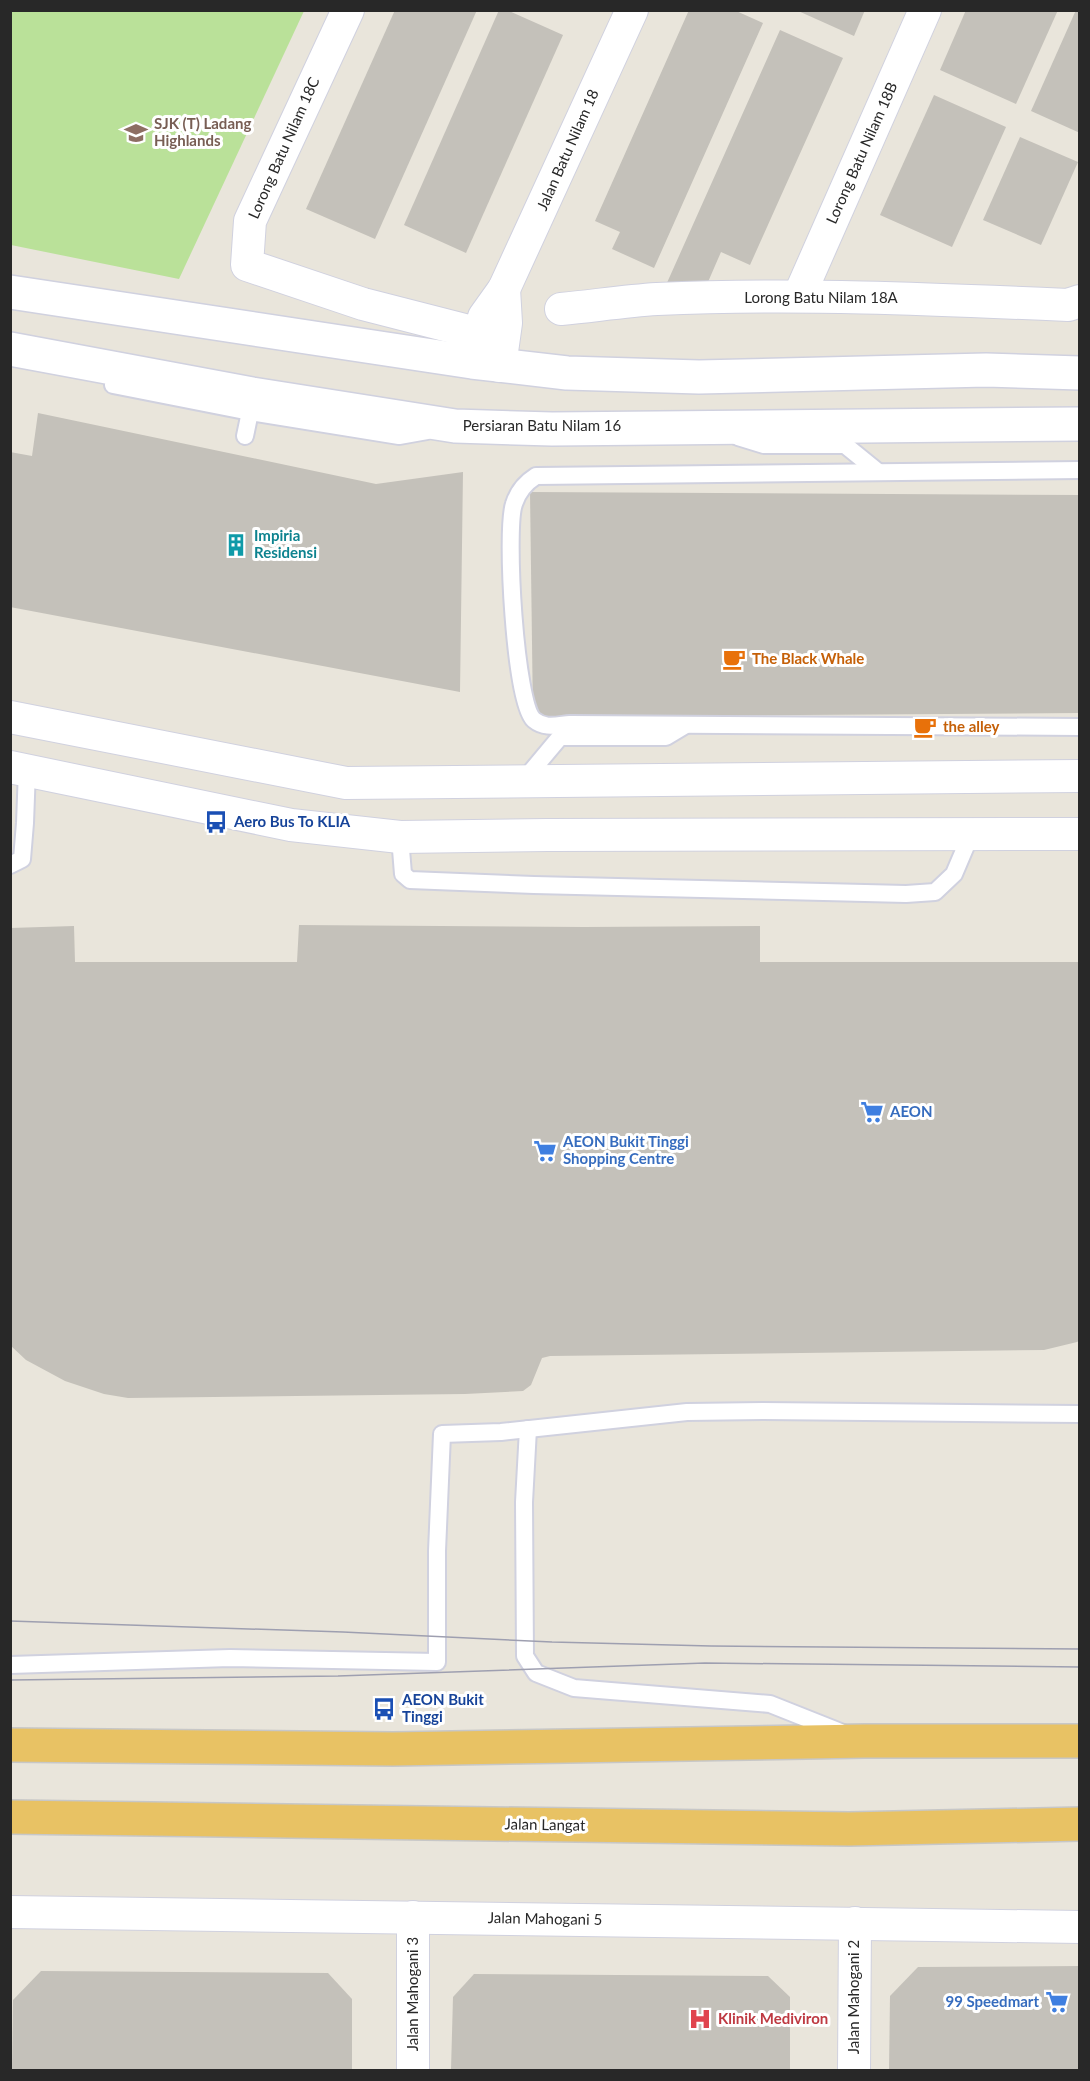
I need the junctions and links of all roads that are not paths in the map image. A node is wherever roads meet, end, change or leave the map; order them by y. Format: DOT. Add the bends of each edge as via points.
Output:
graph roads {
  1 [pos="348,10"];
  2 [pos="632,10"];
  3 [pos="925,10"];
  4 [pos="10,292"];
  5 [pos="799,296"];
  6 [pos="1080,301"];
  7 [pos="561,309"];
  8 [pos="25,352"];
  9 [pos="484,354"];
  10 [pos="1080,373"];
  11 [pos="250,412"];
  12 [pos="1080,424"];
  13 [pos="455,426"];
  14 [pos="709,426"];
  15 [pos="245,436"];
  16 [pos="1080,470"];
  17 [pos="877,471"];
  18 [pos="10,717"];
  19 [pos="687,725"];
  20 [pos="1080,727"];
  21 [pos="19,768"];
  22 [pos="301,775"];
  23 [pos="1080,776"];
  24 [pos="524,780"];
  25 [pos="291,825"];
  26 [pos="971,834"];
  27 [pos="1080,834"];
  28 [pos="400,837"];
  29 [pos="10,865"];
  30 [pos="1080,1414"];
  31 [pos="528,1429"];
  32 [pos="10,1665"];
  33 [pos="865,1741"];
  34 [pos="1080,1741"];
  35 [pos="10,1745"];
  36 [pos="10,1817"];
  37 [pos="1080,1824"];
  38 [pos="10,1912"];
  39 [pos="412,1917"];
  40 [pos="855,1923"];
  41 [pos="1080,1926"];
  42 [pos="413,2070"];
  43 [pos="854,2070"];
  1 -- 9 [label="street, Lorong Batu Nilam 18C" via="250,220 247,265 363,304"];
  2 -- 9 [label="street, Jalan Batu Nilam 18" via="504,289 506,323"];
  3 -- 5 [label="street, Lorong Batu Nilam 18B"];
  4 -- 9 [label="street"];
  5 -- 6 [label="street, Lorong Batu Nilam 18A" via="1068,306"];
  5 -- 7 [label="street, Lorong Batu Nilam 18A" via="655,299"];
  8 -- 11 [label="lane" via="108,384"];
  8 -- 13 [label="street, Persiaran Batu Nilam 16"];
  9 -- 10 [label="street" via="567,373 699,377 986,370"];
  11 -- 13 [label="lane" via="399,436"];
  11 -- 15 [label="lane"];
  12 -- 14 [label="street, Persiaran Batu Nilam 16"];
  13 -- 14 [label="street, Persiaran Batu Nilam 16"];
  14 -- 17 [label="lane" via="764,444 845,445"];
  16 -- 17 [label="lane"];
  17 -- 19 [label="lane" via="536,476 525,483 513,505 511,551 514,641 528,712 546,726"];
  18 -- 22 [label="street"];
  19 -- 20 [label="lane"];
  19 -- 24 [label="lane" via="666,736 560,737"];
  21 -- 25 [label="street"];
  21 -- 29 [label="lane" via="25,823 22,860"];
  22 -- 24 [label="street" via="346,783"];
  22 -- 25 [label="street"];
  23 -- 24 [label="street"];
  25 -- 28 [label="street"];
  26 -- 27 [label="street"];
  26 -- 28 [label="street"];
  26 -- 28 [label="lane" via="954,874 935,892 906,894 410,879 403,874"];
  30 -- 31 [label="lane" via="687,1412"];
  31 -- 32 [label="lane" via="442,1434 437,1662 230,1658"];
  31 -- 33 [label="lane" via="524,1502 525,1656 536,1672 574,1688 770,1704"];
  33 -- 34 [label="highway"];
  33 -- 35 [label="highway" via="393,1749"];
  36 -- 37 [label="highway, Jalan Langat" via="849,1829"];
  38 -- 39 [label="street, Jalan Mahogani 5"];
  39 -- 40 [label="street, Jalan Mahogani 5"];
  39 -- 42 [label="street, Jalan Mahogani 3"];
  40 -- 41 [label="street, Jalan Mahogani 5"];
  40 -- 43 [label="street, Jalan Mahogani 2"];
}
